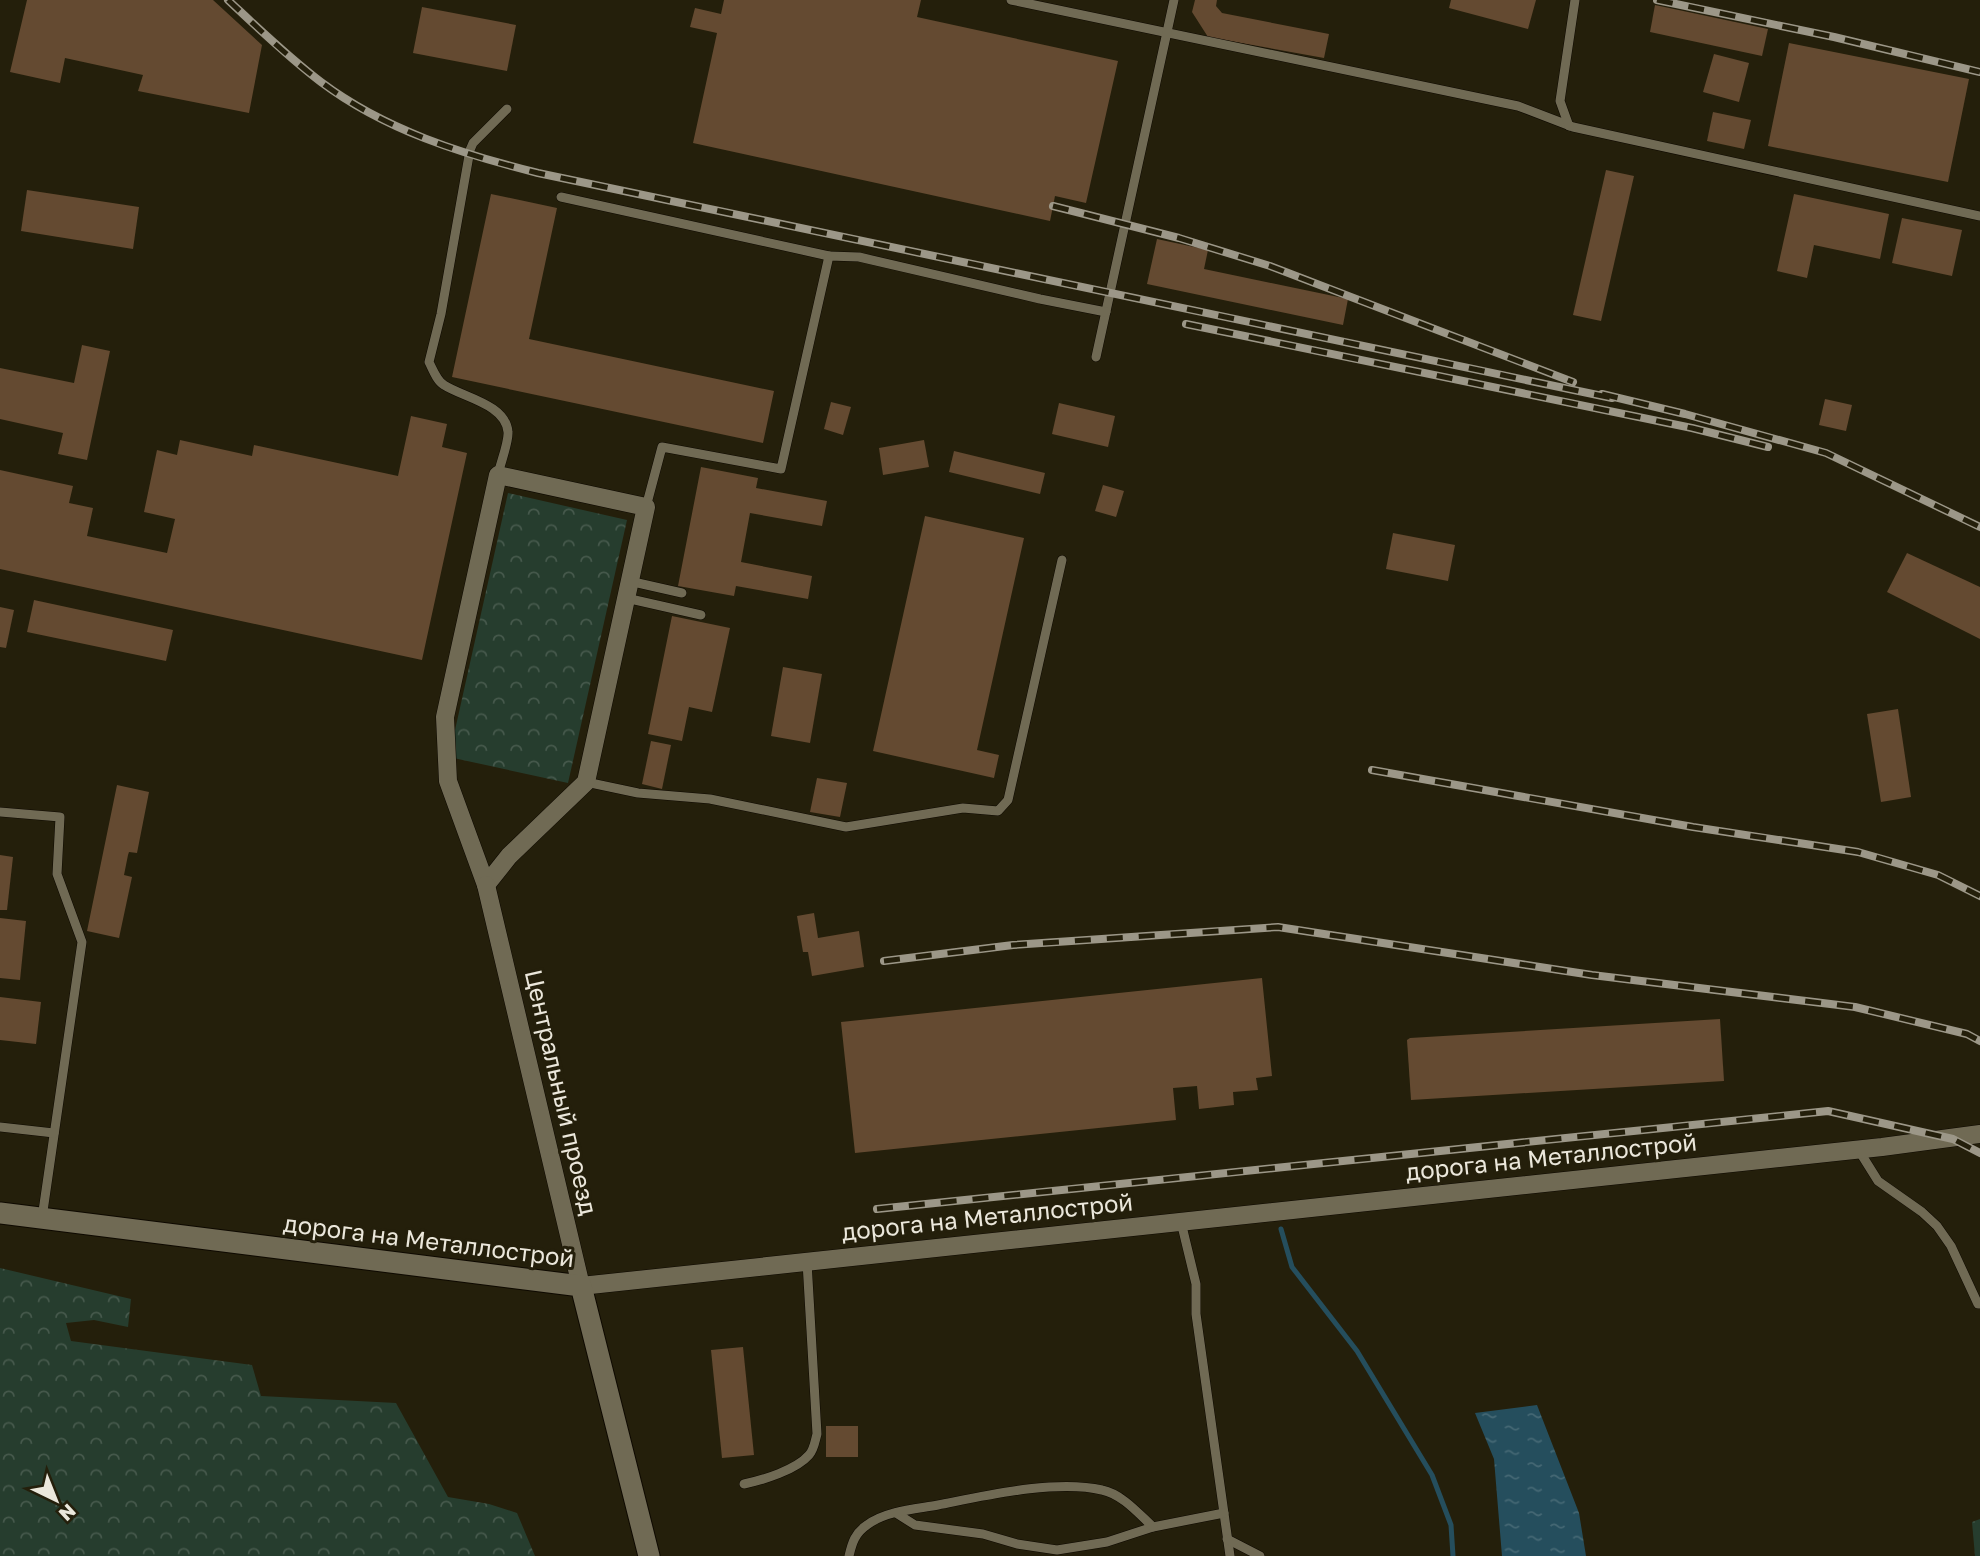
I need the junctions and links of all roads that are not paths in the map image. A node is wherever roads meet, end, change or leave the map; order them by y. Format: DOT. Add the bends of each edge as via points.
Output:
graph roads {
  1 [pos="1011,0"];
  2 [pos="1174,0"];
  3 [pos="1575,0"];
  4 [pos="1167,33"];
  5 [pos="507,109"];
  6 [pos="1569,126"];
  7 [pos="561,197"];
  8 [pos="1980,216"];
  9 [pos="829,256"];
  10 [pos="1106,312"];
  11 [pos="1097,357"];
  12 [pos="498,475"];
  13 [pos="646,508"];
  14 [pos="1062,560"];
  15 [pos="628,590"];
  16 [pos="682,593"];
  17 [pos="701,615"];
  18 [pos="586,782"];
  19 [pos="0,812"];
  20 [pos="485,885"];
  21 [pos="0,1127"];
  22 [pos="54,1133"];
  23 [pos="1980,1134"];
  24 [pos="1858,1149"];
  25 [pos="0,1213"];
  26 [pos="42,1218"];
  27 [pos="1181,1222"];
  28 [pos="807,1261"];
  29 [pos="581,1286"];
  30 [pos="1980,1304"];
  31 [pos="744,1484"];
  32 [pos="895,1513"];
  33 [pos="1224,1513"];
  34 [pos="1153,1527"];
  35 [pos="1227,1539"];
  36 [pos="1071,1552"];
  37 [pos="649,1556"];
  38 [pos="849,1556"];
  39 [pos="1230,1556"];
  40 [pos="1260,1556"];
  1 -- 4 [label="lane"];
  2 -- 4 [label="lane"];
  3 -- 6 [label="lane" via="1560,101"];
  4 -- 6 [label="lane" via="1518,106"];
  4 -- 10 [label="lane"];
  5 -- 12 [label="lane" via="470,150 429,362 441,384 478,399 503,418 508,432"];
  6 -- 8 [label="lane"];
  7 -- 9 [label="lane"];
  9 -- 10 [label="lane" via="859,257"];
  9 -- 13 [label="lane" via="781,468 662,447"];
  10 -- 11 [label="lane"];
  12 -- 13 [label="street"];
  12 -- 20 [label="street, Центральный проезд" via="445,717 447,781"];
  13 -- 15 [label="street"];
  14 -- 18 [label="lane" via="1008,800 998,811 962,808 846,827 710,799 638,793"];
  15 -- 16 [label="lane"];
  15 -- 17 [label="lane"];
  15 -- 18 [label="street"];
  18 -- 20 [label="street"];
  19 -- 22 [label="lane" via="60,817 57,874 82,942"];
  20 -- 29 [label="street, Центральный проезд"];
  21 -- 22 [label="lane"];
  22 -- 26 [label="lane"];
  23 -- 24 [label="street, дорога на Металлострой"];
  24 -- 27 [label="street, дорога на Металлострой"];
  24 -- 30 [label="lane" via="1878,1181 1937,1226"];
  25 -- 26 [label="street, дорога на Металлострой"];
  26 -- 29 [label="street, дорога на Металлострой"];
  27 -- 28 [label="street, дорога на Металлострой"];
  27 -- 33 [label="lane" via="1196,1284 1196,1314"];
  28 -- 29 [label="street, дорога на Металлострой"];
  28 -- 31 [label="lane" via="817,1434 811,1454 760,1481"];
  29 -- 37 [label="street, Центральный проезд"];
  32 -- 34 [label="lane" via="1018,1490 1071,1488 1104,1490 1130,1505"];
  32 -- 36 [label="lane" via="915,1525"];
  32 -- 38 [label="lane" via="868,1523 854,1537"];
  33 -- 34 [label="lane"];
  33 -- 35 [label="lane"];
  34 -- 36 [label="lane"];
  35 -- 39 [label="lane"];
  35 -- 40 [label="lane"];
}
